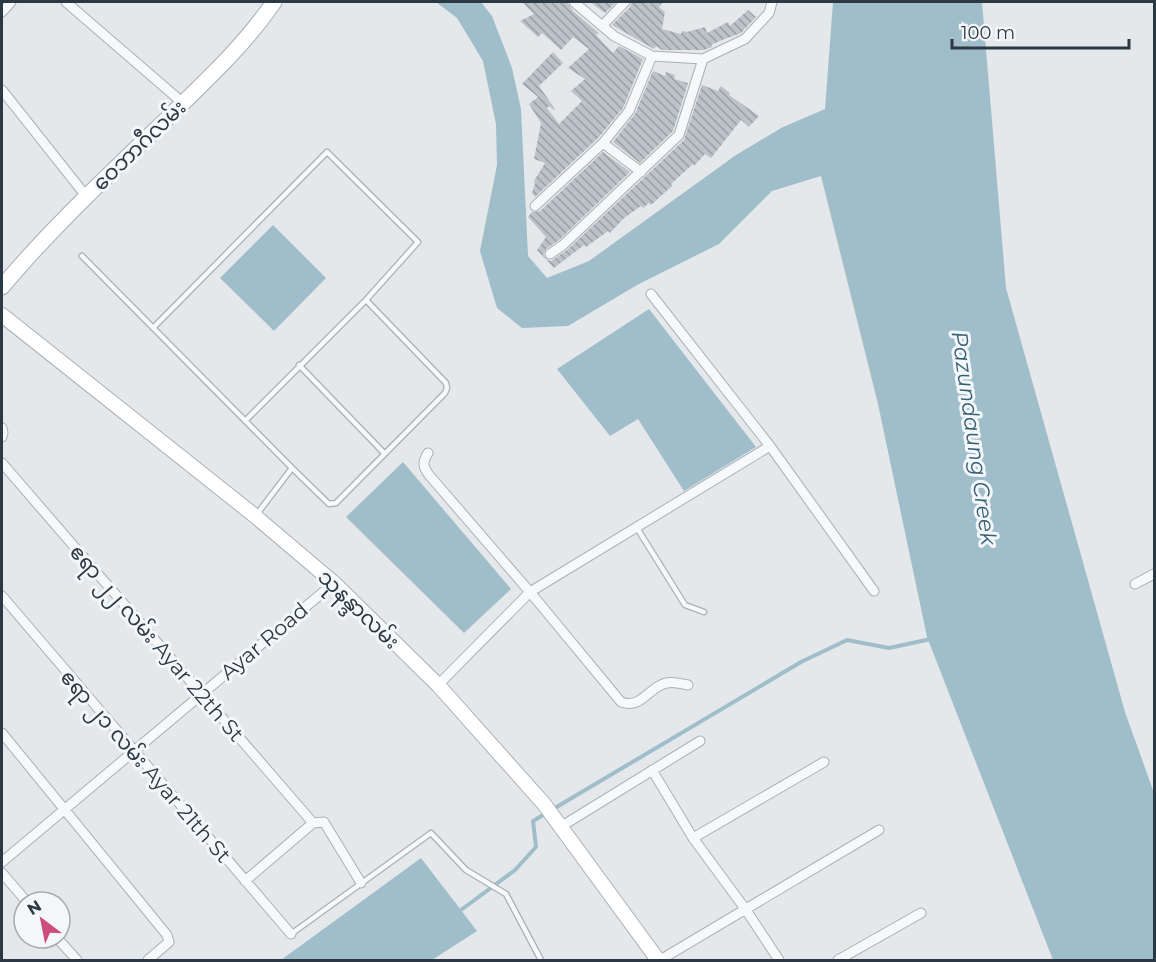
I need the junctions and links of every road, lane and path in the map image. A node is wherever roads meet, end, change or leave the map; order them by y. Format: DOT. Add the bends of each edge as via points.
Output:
graph roads {
  1 [pos="11,2"];
  2 [pos="66,2"];
  3 [pos="274,2"];
  4 [pos="625,2"];
  5 [pos="772,2"];
  6 [pos="580,3"];
  7 [pos="2,12"];
  8 [pos="602,26"];
  9 [pos="652,56"];
  10 [pos="703,59"];
  11 [pos="2,90"];
  12 [pos="183,103"];
  13 [pos="603,143"];
  14 [pos="641,172"];
  15 [pos="86,196"];
  16 [pos="535,206"];
  17 [pos="550,254"];
  18 [pos="82,256"];
  19 [pos="2,287"];
  20 [pos="651,294"];
  21 [pos="366,300"];
  22 [pos="2,315"];
  23 [pos="153,328"];
  24 [pos="299,365"];
  25 [pos="245,421"];
  26 [pos="2,429"];
  27 [pos="2,437"];
  28 [pos="770,446"];
  29 [pos="384,453"];
  30 [pos="428,453"];
  31 [pos="2,463"];
  32 [pos="292,468"];
  33 [pos="255,516"];
  34 [pos="637,527"];
  35 [pos="1155,574"];
  36 [pos="334,582"];
  37 [pos="1135,584"];
  38 [pos="874,591"];
  39 [pos="530,592"];
  40 [pos="2,596"];
  41 [pos="704,612"];
  42 [pos="438,685"];
  43 [pos="688,685"];
  44 [pos="201,693"];
  45 [pos="2,733"];
  46 [pos="700,741"];
  47 [pos="132,750"];
  48 [pos="824,762"];
  49 [pos="652,770"];
  50 [pos="65,809"];
  51 [pos="313,824"];
  52 [pos="562,826"];
  53 [pos="879,830"];
  54 [pos="693,838"];
  55 [pos="2,862"];
  56 [pos="2,873"];
  57 [pos="244,881"];
  58 [pos="361,882"];
  59 [pos="17,890"];
  60 [pos="746,910"];
  61 [pos="921,914"];
  62 [pos="291,934"];
  63 [pos="148,960"];
  64 [pos="541,960"];
  65 [pos="659,960"];
  66 [pos="779,960"];
  67 [pos="838,960"];
  1 -- 7 [label="street"];
  2 -- 12 [label="street"];
  3 -- 12 [label="main road, ဝေဘာဂီလမ်း" via="234,52"];
  4 -- 8 [label="street"];
  5 -- 10 [label="street" via="770,13 745,39"];
  6 -- 8 [label="street"];
  8 -- 9 [label="street"];
  9 -- 10 [label="street"];
  9 -- 13 [label="street" via="629,111"];
  10 -- 14 [label="street" via="679,135"];
  11 -- 15 [label="street"];
  12 -- 15 [label="main road, ဝေဘာဂီလမ်း"];
  13 -- 14 [label="street"];
  13 -- 16 [label="street"];
  14 -- 17 [label="street"];
  15 -- 19 [label="main road, ဝေဘာဂီလမ်း"];
  18 -- 23 [label="lane"];
  20 -- 28 [label="street"];
  21 -- 23 [label="lane" via="418,242 327,152"];
  21 -- 24 [label="lane"];
  21 -- 29 [label="lane" via="447,388"];
  22 -- 33 [label="main road, သုနန္ဒာလမ်း"];
  23 -- 25 [label="lane"];
  24 -- 25 [label="lane"];
  24 -- 29 [label="lane"];
  25 -- 32 [label="lane"];
  26 -- 27 [label="street"];
  28 -- 34 [label="street"];
  28 -- 38 [label="street"];
  29 -- 32 [label="lane" via="336,503 329,504"];
  30 -- 39 [label="street" via="423,468"];
  31 -- 44 [label="street, ဧရာ ၂၂ လမ်း Ayar 22th St"];
  32 -- 33 [label="lane"];
  33 -- 36 [label="main road, သုနန္ဒာလမ်း"];
  34 -- 39 [label="street"];
  34 -- 41 [label="lane" via="685,605"];
  35 -- 37 [label="street"];
  36 -- 42 [label="main road, သုနန္ဒာလမ်း"];
  36 -- 44 [label="street, Ayar Road"];
  39 -- 42 [label="street"];
  39 -- 43 [label="street" via="621,702 637,703 659,685"];
  40 -- 47 [label="street, ဧရာ ၂၁ လမ်း Ayar 21th St"];
  42 -- 52 [label="main road, သုနန္ဒာလမ်း"];
  44 -- 47 [label="street, Ayar Road"];
  44 -- 51 [label="street, ဧရာ ၂၂ လမ်း Ayar 22th St"];
  45 -- 50 [label="street"];
  46 -- 49 [label="street"];
  47 -- 50 [label="street, Ayar Road"];
  47 -- 57 [label="street, ဧရာ ၂၁ လမ်း Ayar 21th St"];
  48 -- 54 [label="street"];
  49 -- 52 [label="street"];
  49 -- 54 [label="street"];
  50 -- 55 [label="street, Ayar Road"];
  50 -- 63 [label="street" via="167,935 169,942"];
  51 -- 57 [label="street"];
  51 -- 58 [label="street, ဧရာ ၂၂ လမ်း Ayar 22th St" via="324,822"];
  52 -- 65 [label="main road, သုနန္ဒာလမ်း"];
  53 -- 60 [label="street"];
  54 -- 60 [label="street"];
  56 -- 59 [label="street"];
  57 -- 62 [label="street, ဧရာ ၂၁ လမ်း Ayar 21th St"];
  58 -- 62 [label="lane"];
  58 -- 64 [label="lane" via="430,833 466,870 506,894"];
  60 -- 65 [label="street"];
  60 -- 66 [label="street"];
  61 -- 67 [label="street"];
}
